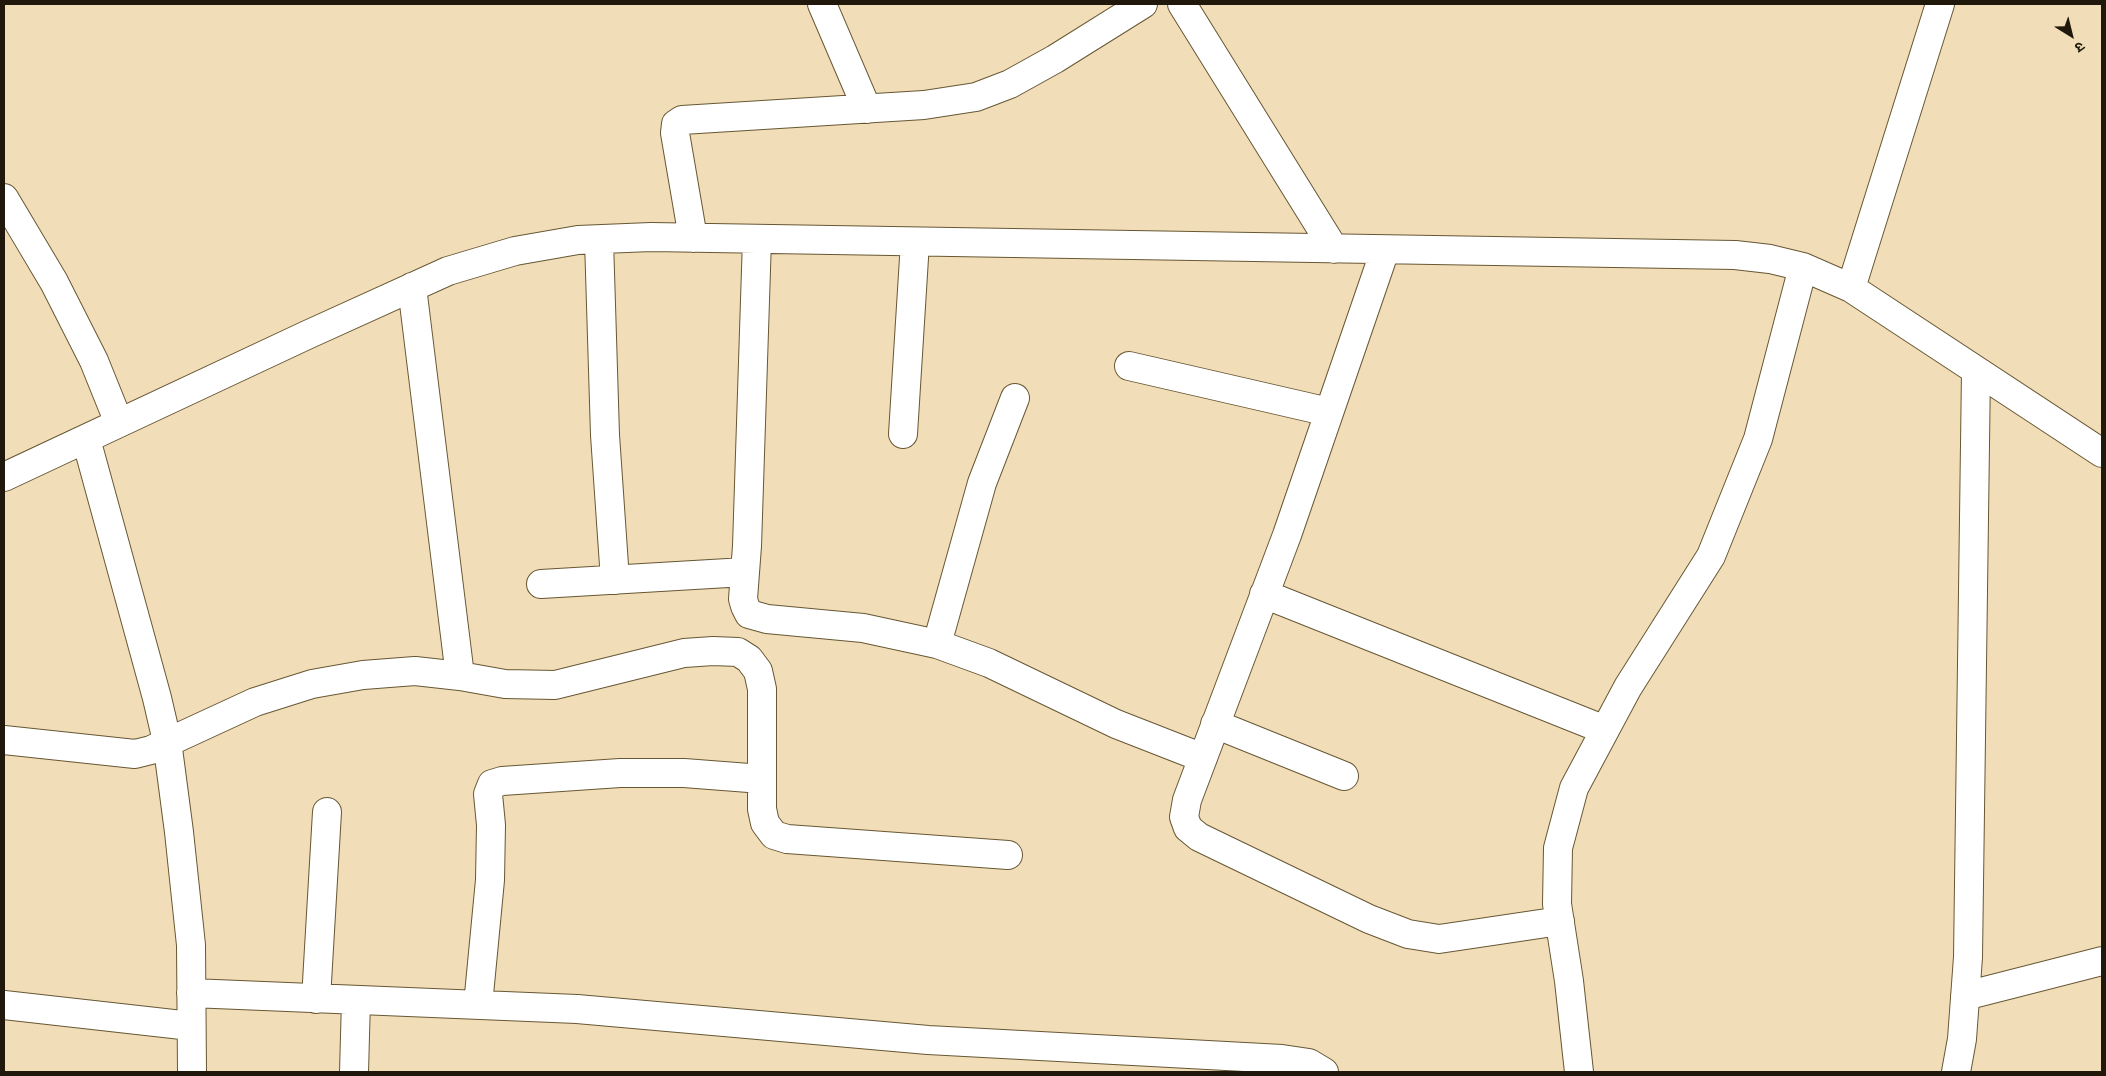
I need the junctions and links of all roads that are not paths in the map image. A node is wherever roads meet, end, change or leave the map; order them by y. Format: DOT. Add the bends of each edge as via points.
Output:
graph roads {
  1 [pos="822,4"];
  2 [pos="1143,4"];
  3 [pos="1182,4"];
  4 [pos="1940,4"];
  5 [pos="868,109"];
  6 [pos="4,198"];
  7 [pos="693,238"];
  8 [pos="757,239"];
  9 [pos="599,240"];
  10 [pos="915,242"];
  11 [pos="1334,250"];
  12 [pos="1385,250"];
  13 [pos="1803,267"];
  14 [pos="412,287"];
  15 [pos="1851,288"];
  16 [pos="1129,366"];
  17 [pos="1976,371"];
  18 [pos="1015,398"];
  19 [pos="1329,412"];
  20 [pos="119,423"];
  21 [pos="904,434"];
  22 [pos="86,439"];
  23 [pos="2102,454"];
  24 [pos="4,477"];
  25 [pos="745,572"];
  26 [pos="615,580"];
  27 [pos="541,584"];
  28 [pos="1264,594"];
  29 [pos="936,644"];
  30 [pos="460,676"];
  31 [pos="1216,724"];
  32 [pos="1604,730"];
  33 [pos="4,740"];
  34 [pos="166,741"];
  35 [pos="1203,758"];
  36 [pos="1344,776"];
  37 [pos="762,779"];
  38 [pos="327,812"];
  39 [pos="1008,855"];
  40 [pos="1560,921"];
  41 [pos="2102,961"];
  42 [pos="191,994"];
  43 [pos="1965,996"];
  44 [pos="316,998"];
  45 [pos="356,1000"];
  46 [pos="4,1005"];
  47 [pos="478,1005"];
  48 [pos="191,1026"];
  49 [pos="192,1072"];
  50 [pos="354,1072"];
  51 [pos="1324,1072"];
  52 [pos="1579,1072"];
  53 [pos="1956,1072"];
  1 -- 5 [label="street"];
  2 -- 5 [label="street" via="1055,60 976,97 924,106"];
  3 -- 11 [label="street"];
  4 -- 15 [label="street"];
  5 -- 7 [label="street" via="682,120 676,124"];
  6 -- 20 [label="street" via="63,299 94,361"];
  7 -- 8 [label="street"];
  7 -- 9 [label="street"];
  8 -- 10 [label="street"];
  8 -- 25 [label="street"];
  9 -- 14 [label="street" via="578,240 515,251"];
  9 -- 26 [label="street" via="605,435"];
  10 -- 11 [label="street"];
  10 -- 21 [label="street"];
  11 -- 12 [label="street"];
  12 -- 13 [label="street" via="1735,255"];
  12 -- 19 [label="street"];
  13 -- 15 [label="street"];
  13 -- 32 [label="street" via="1758,439 1711,556 1628,686"];
  14 -- 20 [label="street"];
  14 -- 30 [label="street"];
  15 -- 17 [label="street"];
  16 -- 19 [label="street"];
  17 -- 23 [label="street"];
  17 -- 43 [label="street"];
  18 -- 29 [label="street" via="982,483"];
  19 -- 28 [label="street"];
  20 -- 22 [label="street"];
  22 -- 24 [label="street"];
  22 -- 34 [label="street"];
  25 -- 26 [label="street"];
  25 -- 29 [label="street" via="743,599 749,614 863,628"];
  26 -- 27 [label="street"];
  28 -- 31 [label="street"];
  28 -- 32 [label="street"];
  29 -- 35 [label="street" via="989,663 1116,724"];
  30 -- 34 [label="street" via="415,671 362,675 312,684 255,702"];
  30 -- 37 [label="street" via="505,684 555,686 684,653 738,652 749,659 758,671 762,689"];
  31 -- 35 [label="street"];
  31 -- 36 [label="street"];
  32 -- 40 [label="street" via="1574,788 1558,848 1557,904"];
  33 -- 34 [label="street" via="135,754"];
  34 -- 42 [label="street" via="190,935"];
  35 -- 40 [label="street" via="1187,800 1184,817 1188,828 1199,837 1370,919 1408,934 1439,939"];
  37 -- 39 [label="street" via="765,823 774,835 787,839"];
  37 -- 47 [label="street" via="620,772 502,780 492,784 488,794 490,880"];
  38 -- 44 [label="street"];
  40 -- 52 [label="street"];
  41 -- 43 [label="street"];
  42 -- 44 [label="street"];
  42 -- 48 [label="street"];
  43 -- 53 [label="street"];
  44 -- 45 [label="street"];
  45 -- 47 [label="street"];
  45 -- 50 [label="street"];
  46 -- 48 [label="street"];
  47 -- 51 [label="street" via="577,1009 928,1040 1282,1060 1309,1063"];
  48 -- 49 [label="street"];
}
